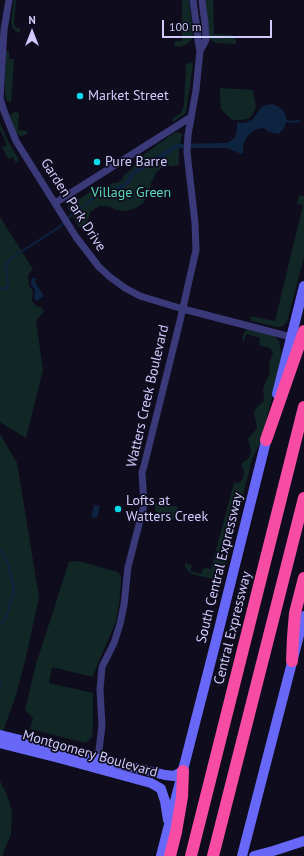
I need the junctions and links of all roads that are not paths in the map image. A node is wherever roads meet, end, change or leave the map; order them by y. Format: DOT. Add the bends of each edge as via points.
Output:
graph roads {
  1 [pos="9,0"];
  2 [pos="193,0"];
  3 [pos="202,0"];
  4 [pos="200,51"];
  5 [pos="0,98"];
  6 [pos="191,117"];
  7 [pos="55,203"];
  8 [pos="304,286"];
  9 [pos="183,309"];
  10 [pos="304,331"];
  11 [pos="291,337"];
  12 [pos="304,407"];
  13 [pos="266,440"];
  14 [pos="304,498"];
  15 [pos="304,578"];
  16 [pos="304,616"];
  17 [pos="292,661"];
  18 [pos="0,735"];
  19 [pos="0,743"];
  20 [pos="24,745"];
  21 [pos="95,763"];
  22 [pos="183,771"];
  23 [pos="169,824"];
  24 [pos="304,841"];
  25 [pos="161,856"];
  26 [pos="170,856"];
  27 [pos="191,856"];
  28 [pos="213,856"];
  29 [pos="242,856"];
  30 [pos="254,856"];
  1 -- 5 [label="street, Garden Park Drive" via="4,30"];
  2 -- 4 [label="street, Watters Creek Boulevard"];
  3 -- 4 [label="street, Watters Creek Boulevard" via="206,40"];
  4 -- 6 [label="street, Watters Creek Boulevard"];
  5 -- 7 [label="street, Garden Park Drive" via="16,141"];
  6 -- 7 [label="street"];
  6 -- 9 [label="street, Watters Creek Boulevard" via="187,152 197,246"];
  7 -- 9 [label="street, Garden Park Drive" via="87,253 117,283 140,296"];
  8 -- 11 [label="main road, South Central Expressway"];
  9 -- 11 [label="street, Garden Park Drive"];
  9 -- 21 [label="street, Watters Creek Boulevard" via="142,472 144,505 128,567 120,624 102,667 102,726"];
  10 -- 13 [label="highway"];
  11 -- 13 [label="main road, South Central Expressway"];
  12 -- 27 [label="highway, Central Expressway"];
  13 -- 22 [label="main road, South Central Expressway"];
  14 -- 28 [label="highway"];
  15 -- 17 [label="highway" via="295,613"];
  16 -- 17 [label="main road"];
  17 -- 29 [label="main road"];
  18 -- 20 [label="main road, Montgomery Boulevard"];
  19 -- 20 [label="main road, Montgomery Boulevard"];
  20 -- 21 [label="main road, Montgomery Boulevard"];
  21 -- 22 [label="main road, Montgomery Boulevard" via="174,776"];
  21 -- 23 [label="main road, Montgomery Boulevard" via="158,786 165,801"];
  22 -- 23 [label="main road, South Central Expressway"];
  22 -- 26 [label="highway" via="182,797"];
  23 -- 25 [label="main road, South Central Expressway"];
  24 -- 30 [label="main road"];
}
